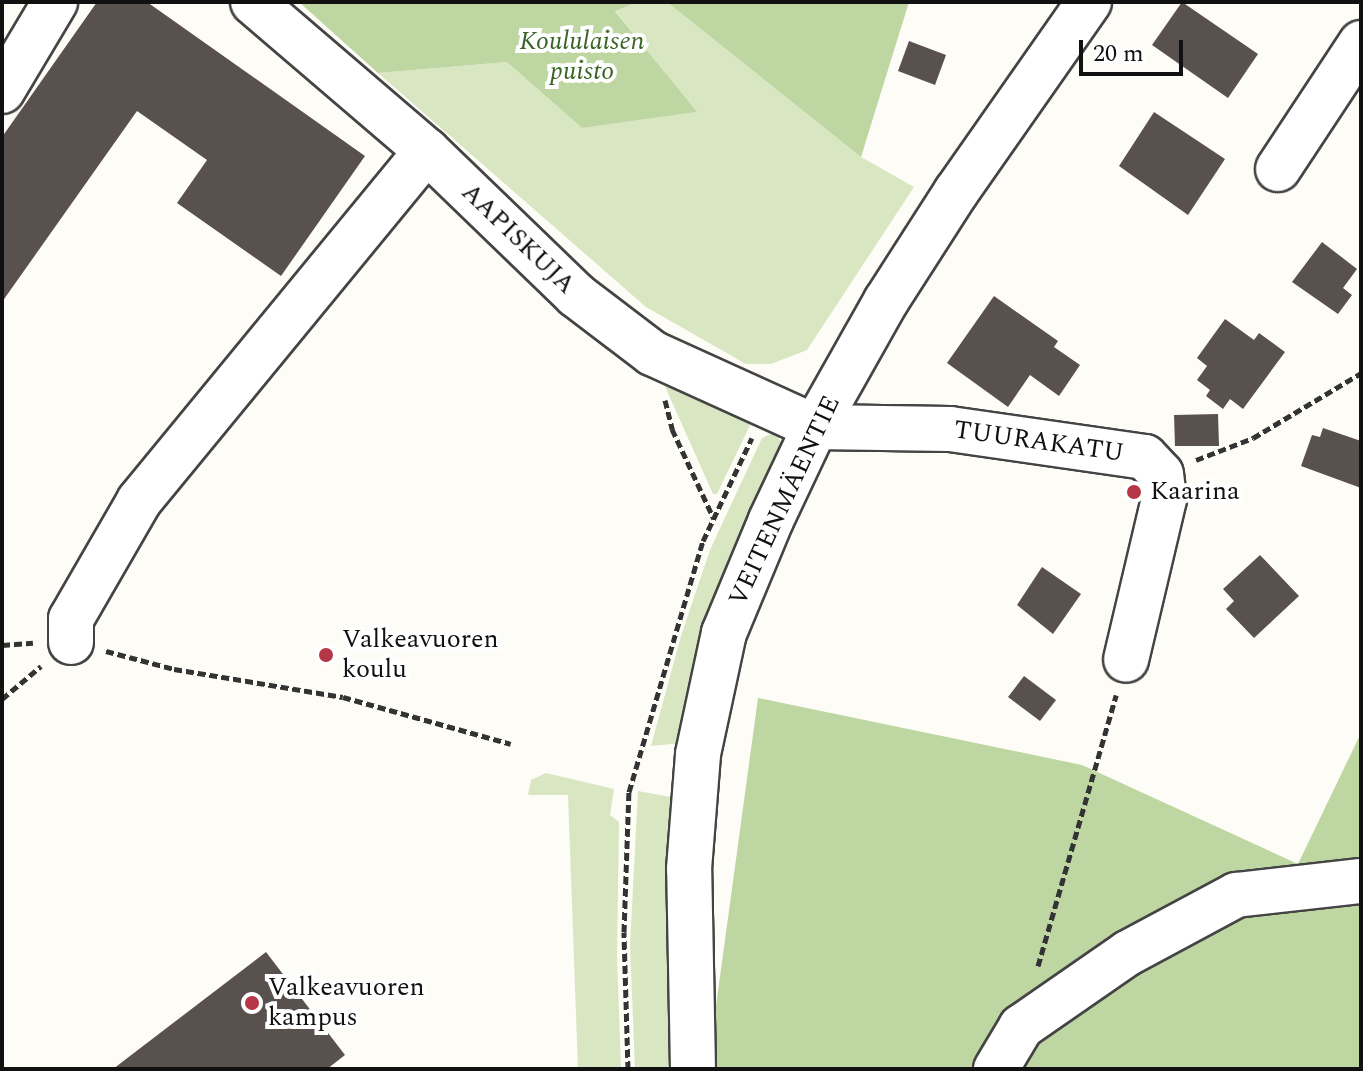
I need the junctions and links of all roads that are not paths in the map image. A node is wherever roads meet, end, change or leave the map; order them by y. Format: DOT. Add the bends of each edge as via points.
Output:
graph roads {
  1 [pos="55,2"];
  2 [pos="253,2"];
  3 [pos="1089,2"];
  4 [pos="1361,43"];
  5 [pos="2,91"];
  6 [pos="427,151"];
  7 [pos="1278,169"];
  8 [pos="815,427"];
  9 [pos="71,642"];
  10 [pos="1126,660"];
  11 [pos="1361,881"];
  12 [pos="693,1069"];
  13 [pos="996,1069"];
  1 -- 5 [label="street"];
  2 -- 6 [label="street, AAPISKUJA"];
  3 -- 8 [label="street, VEITENMÄENTIE" via="909,265"];
  4 -- 7 [label="street"];
  6 -- 8 [label="street, AAPISKUJA" via="576,295 652,353"];
  6 -- 9 [label="street" via="139,501 71,619"];
  8 -- 10 [label="street, TUURAKATU" via="950,429 1145,457 1161,474 1164,499"];
  8 -- 12 [label="street, VEITENMÄENTIE" via="724,633 698,754 689,869"];
  11 -- 13 [label="street" via="1236,895 1128,953 1021,1027"];
}
